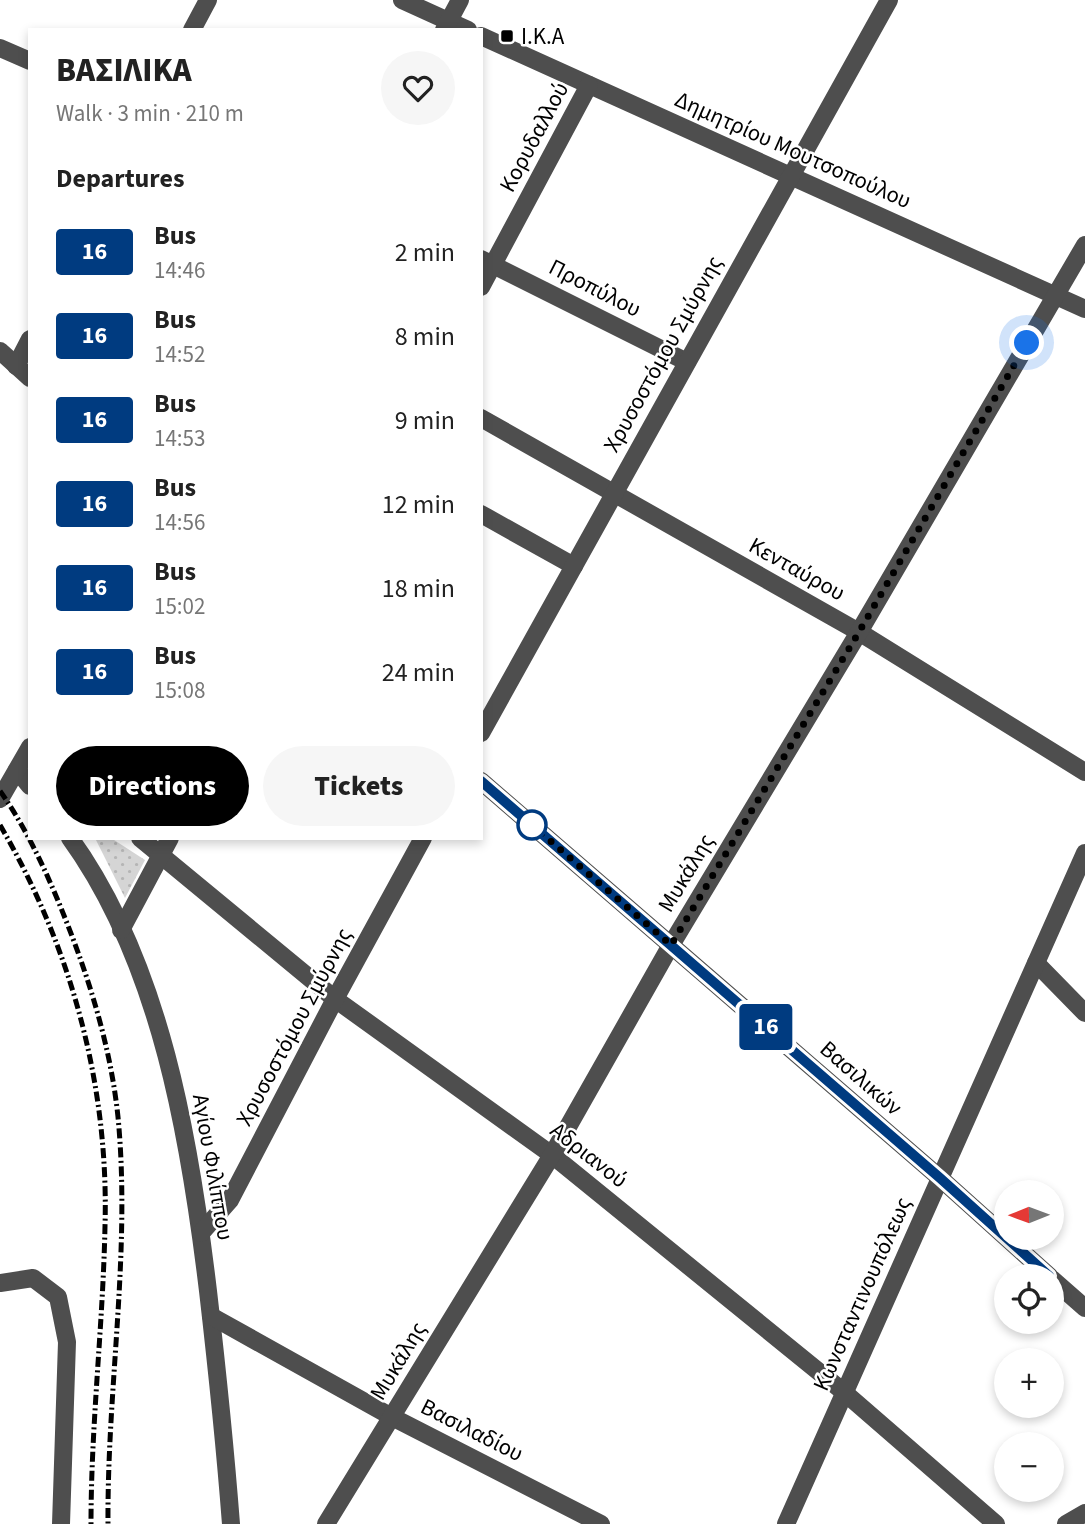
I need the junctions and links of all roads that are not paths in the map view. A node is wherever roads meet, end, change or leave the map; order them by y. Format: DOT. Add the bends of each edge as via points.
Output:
graph roads {
  1 [pos="208,0"];
  2 [pos="402,0"];
  3 [pos="460,0"];
  4 [pos="889,0"];
  5 [pos="447,25"];
  6 [pos="193,28"];
  7 [pos="483,37"];
  8 [pos="0,48"];
  9 [pos="28,60"];
  10 [pos="589,85"];
  11 [pos="791,176"];
  12 [pos="1085,245"];
  13 [pos="488,262"];
  14 [pos="483,280"];
  15 [pos="1055,295"];
  16 [pos="1085,309"];
  17 [pos="28,349"];
  18 [pos="0,351"];
  19 [pos="687,362"];
  20 [pos="23,372"];
  21 [pos="483,419"];
  22 [pos="613,495"];
  23 [pos="483,515"];
  24 [pos="574,566"];
  25 [pos="859,632"];
  26 [pos="483,729"];
  27 [pos="28,752"];
  28 [pos="16,770"];
  29 [pos="1085,772"];
  30 [pos="483,783"];
  31 [pos="28,784"];
  32 [pos="0,799"];
  33 [pos="71,840"];
  34 [pos="142,840"];
  35 [pos="169,840"];
  36 [pos="422,840"];
  37 [pos="1085,853"];
  38 [pos="161,855"];
  39 [pos="121,930"];
  40 [pos="671,945"];
  41 [pos="1036,963"];
  42 [pos="335,999"];
  43 [pos="1085,1013"];
  44 [pos="552,1155"];
  45 [pos="940,1178"];
  46 [pos="201,1233"];
  47 [pos="1036,1264"];
  48 [pos="0,1283"];
  49 [pos="1064,1289"];
  50 [pos="1085,1308"];
  51 [pos="211,1316"];
  52 [pos="845,1393"];
  53 [pos="392,1417"];
  54 [pos="1085,1513"];
  55 [pos="61,1524"];
  56 [pos="231,1524"];
  57 [pos="326,1524"];
  58 [pos="601,1524"];
  59 [pos="786,1524"];
  60 [pos="996,1524"];
  61 [pos="1066,1524"];
  1 -- 6 [label="street"];
  2 -- 5 [label="street"];
  3 -- 5 [label="street"];
  4 -- 11 [label="street, Χρυσοστόμου Σμύρνης"];
  7 -- 10 [label="street, Δημητρίου Μουτσοπούλου"];
  8 -- 9 [label="street"];
  10 -- 11 [label="street, Δημητρίου Μουτσοπούλου"];
  10 -- 13 [label="street, Κορυδαλλού"];
  11 -- 15 [label="street, Δημητρίου Μουτσοπούλου"];
  11 -- 19 [label="street, Χρυσοστόμου Σμύρνης"];
  12 -- 15 [label="street, Μυκάλης"];
  13 -- 14 [label="street, Κορυδαλλού"];
  13 -- 19 [label="street, Προπύλου"];
  15 -- 16 [label="street, Δημητρίου Μουτσοπούλου"];
  15 -- 25 [label="street, Μυκάλης"];
  17 -- 20 [label="street"];
  18 -- 20 [label="street"];
  19 -- 22 [label="street, Χρυσοστόμου Σμύρνης"];
  21 -- 22 [label="street, Κενταύρου"];
  22 -- 24 [label="street, Χρυσοστόμου Σμύρνης"];
  22 -- 25 [label="street, Κενταύρου"];
  23 -- 24 [label="street"];
  24 -- 26 [label="street, Χρυσοστόμου Σμύρνης"];
  25 -- 29 [label="street, Κενταύρου"];
  25 -- 40 [label="street, Μυκάλης"];
  27 -- 28 [label="street"];
  28 -- 31 [label="street"];
  28 -- 32 [label="street"];
  30 -- 40 [label="street, Βασιλικών"];
  33 -- 39 [label="street, Αγίου Φιλίππου"];
  34 -- 38 [label="street, Αδριανού"];
  35 -- 38 [label="street"];
  36 -- 42 [label="street, Χρυσοστόμου Σμύρνης"];
  37 -- 41 [label="street, Κωνσταντινουπόλεως"];
  38 -- 39 [label="street"];
  38 -- 42 [label="street, Αδριανού"];
  39 -- 46 [label="street, Αγίου Φιλίππου" via="146,991 173,1082"];
  40 -- 44 [label="street, Μυκάλης"];
  40 -- 45 [label="street, Βασιλικών"];
  41 -- 43 [label="street"];
  41 -- 45 [label="street, Κωνσταντινουπόλεως"];
  42 -- 44 [label="street, Αδριανού"];
  42 -- 46 [label="street, Χρυσοστόμου Σμύρνης" via="230,1200"];
  44 -- 52 [label="street, Αδριανού"];
  44 -- 53 [label="street, Μυκάλης"];
  45 -- 47 [label="street, Βασιλικών"];
  45 -- 52 [label="street, Κωνσταντινουπόλεως"];
  46 -- 51 [label="street, Αγίου Φιλίππου"];
  48 -- 55 [label="street" via="33,1278 58,1297 66,1342"];
  49 -- 50 [label="street, Βασιλικών"];
  51 -- 53 [label="street, Βασιλαδίου"];
  51 -- 56 [label="street, Αγίου Φιλίππου"];
  52 -- 59 [label="street, Κωνσταντινουπόλεως"];
  52 -- 60 [label="street, Αδριανού"];
  53 -- 57 [label="street, Μυκάλης"];
  53 -- 58 [label="street, Βασιλαδίου"];
  54 -- 61 [label="street"];
}
